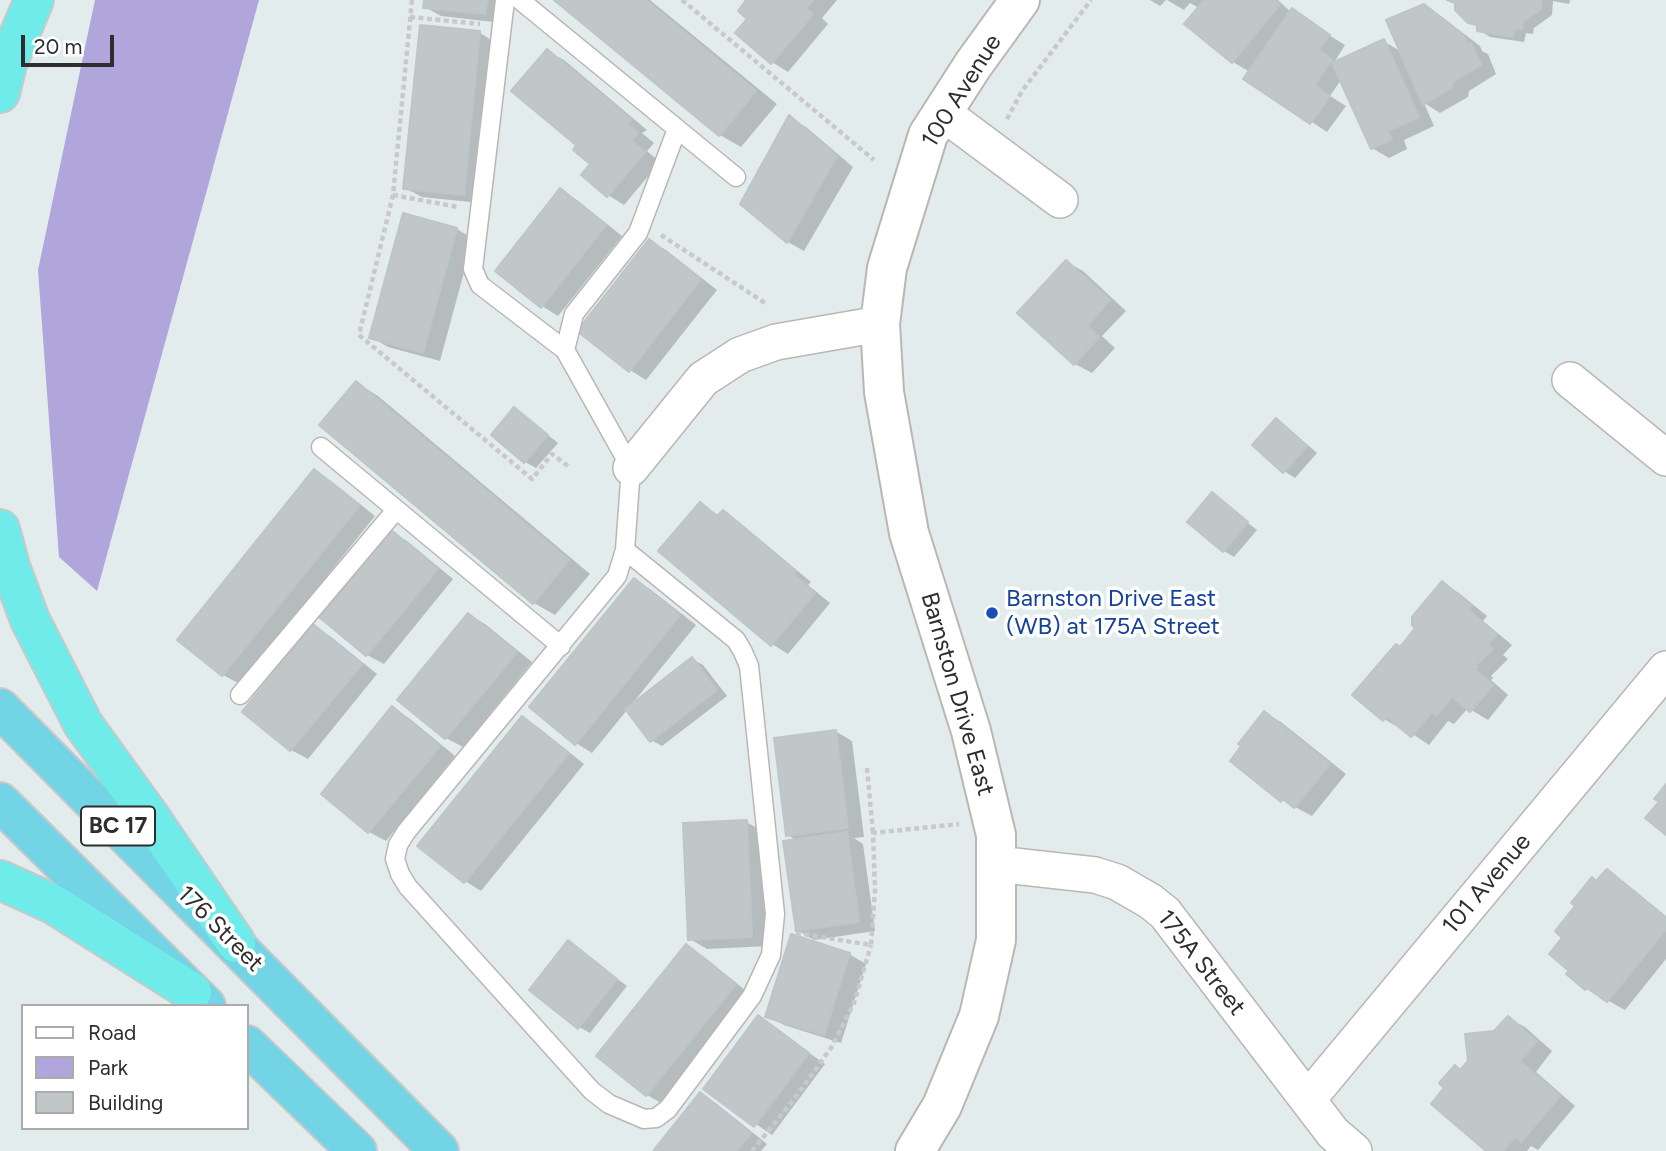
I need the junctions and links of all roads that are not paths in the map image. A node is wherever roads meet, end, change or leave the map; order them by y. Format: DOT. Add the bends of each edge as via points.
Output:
graph roads {
  1 [pos="34,0"];
  2 [pos="505,0"];
  3 [pos="520,0"];
  4 [pos="1020,0"];
  5 [pos="0,93"];
  6 [pos="943,113"];
  7 [pos="677,129"];
  8 [pos="736,177"];
  9 [pos="1060,200"];
  10 [pos="899,226"];
  11 [pos="880,324"];
  12 [pos="565,350"];
  13 [pos="1570,380"];
  14 [pos="321,447"];
  15 [pos="1666,458"];
  16 [pos="631,468"];
  17 [pos="396,509"];
  18 [pos="0,529"];
  19 [pos="625,550"];
  20 [pos="561,646"];
  21 [pos="1666,669"];
  22 [pos="240,695"];
  23 [pos="0,708"];
  24 [pos="0,802"];
  25 [pos="996,864"];
  26 [pos="0,880"];
  27 [pos="236,943"];
  28 [pos="199,999"];
  29 [pos="248,1046"];
  30 [pos="1308,1099"];
  31 [pos="357,1151"];
  32 [pos="439,1151"];
  33 [pos="915,1151"];
  34 [pos="1354,1151"];
  1 -- 5 [label="highway"];
  2 -- 12 [label="lane" via="473,269 480,285"];
  3 -- 7 [label="lane"];
  4 -- 6 [label="street, 100 Avenue"];
  6 -- 9 [label="street"];
  6 -- 10 [label="street, 100 Avenue" via="928,135"];
  7 -- 8 [label="lane"];
  7 -- 12 [label="lane" via="643,223 574,314"];
  10 -- 11 [label="street, Barnston Drive East" via="887,268"];
  11 -- 16 [label="street" via="776,342 740,355 703,379"];
  11 -- 25 [label="street, Barnston Drive East" via="884,392 909,533 971,731 996,835"];
  12 -- 16 [label="lane"];
  13 -- 15 [label="street"];
  14 -- 17 [label="lane"];
  16 -- 19 [label="lane"];
  17 -- 20 [label="lane"];
  17 -- 22 [label="lane"];
  18 -- 27 [label="highway" via="30,620 83,724"];
  19 -- 20 [label="lane" via="617,576"];
  19 -- 20 [label="lane" via="736,640 749,666 775,914 771,955 752,996 668,1109 656,1118 644,1119 592,1091 408,887 395,859 402,838"];
  21 -- 30 [label="street, 101 Avenue"];
  23 -- 27 [label="highway, 176 Street / BC 17"];
  24 -- 28 [label="highway, BC 17"];
  25 -- 30 [label="street, 175A Street" via="1095,875 1150,901 1165,914"];
  25 -- 33 [label="street, Barnston Drive East" via="996,940 979,1016 942,1106"];
  26 -- 28 [label="highway" via="53,904"];
  27 -- 32 [label="highway, 176 Street / BC 17"];
  29 -- 31 [label="highway"];
  30 -- 34 [label="street, 175A Street" via="1333,1133"];
}
